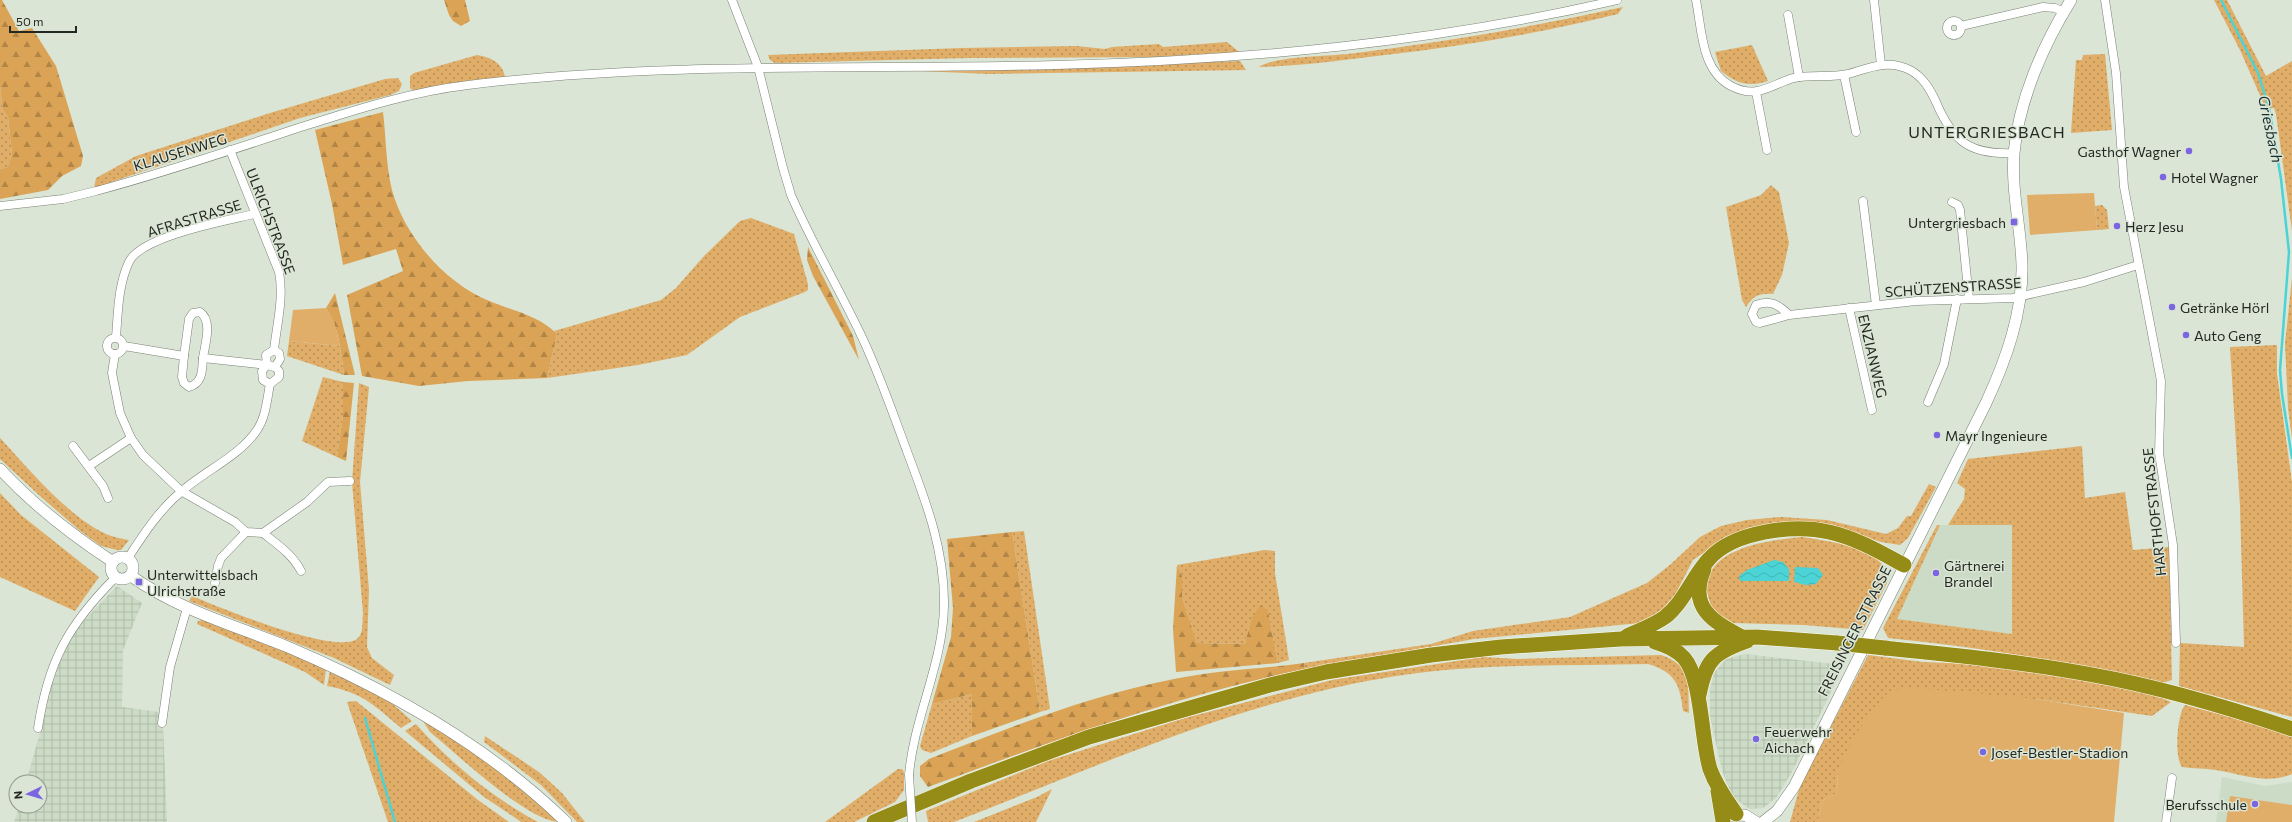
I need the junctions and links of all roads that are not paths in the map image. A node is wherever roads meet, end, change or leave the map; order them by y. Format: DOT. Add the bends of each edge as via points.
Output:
graph roads {
  1 [pos="732,0"];
  2 [pos="1617,0"];
  3 [pos="1696,0"];
  4 [pos="1874,0"];
  5 [pos="2071,0"];
  6 [pos="2105,0"];
  7 [pos="2064,12"];
  8 [pos="1788,15"];
  9 [pos="1961,26"];
  10 [pos="1881,65"];
  11 [pos="758,67"];
  12 [pos="1844,75"];
  13 [pos="1799,77"];
  14 [pos="1756,92"];
  15 [pos="1856,132"];
  16 [pos="230,150"];
  17 [pos="1767,150"];
  18 [pos="2014,153"];
  19 [pos="1863,201"];
  20 [pos="1952,202"];
  21 [pos="0,206"];
  22 [pos="254,214"];
  23 [pos="2138,265"];
  24 [pos="2020,297"];
  25 [pos="1957,299"];
  26 [pos="1970,299"];
  27 [pos="1876,305"];
  28 [pos="1849,308"];
  29 [pos="1789,315"];
  30 [pos="116,337"];
  31 [pos="124,346"];
  32 [pos="274,350"];
  33 [pos="115,354"];
  34 [pos="184,356"];
  35 [pos="203,358"];
  36 [pos="271,366"];
  37 [pos="270,384"];
  38 [pos="1928,402"];
  39 [pos="1872,410"];
  40 [pos="131,438"];
  41 [pos="73,446"];
  42 [pos="89,466"];
  43 [pos="0,470"];
  44 [pos="350,481"];
  45 [pos="181,491"];
  46 [pos="108,498"];
  47 [pos="246,532"];
  48 [pos="263,533"];
  49 [pos="128,558"];
  50 [pos="1708,560"];
  51 [pos="113,562"];
  52 [pos="1904,565"];
  53 [pos="302,571"];
  54 [pos="131,576"];
  55 [pos="115,578"];
  56 [pos="215,583"];
  57 [pos="187,608"];
  58 [pos="1750,637"];
  59 [pos="1621,639"];
  60 [pos="1644,639"];
  61 [pos="2176,643"];
  62 [pos="1698,701"];
  63 [pos="162,723"];
  64 [pos="38,728"];
  65 [pos="2292,729"];
  66 [pos="2172,778"];
  67 [pos="1718,788"];
  68 [pos="1736,814"];
  69 [pos="1722,821"];
  70 [pos="566,822"];
  71 [pos="874,822"];
  72 [pos="912,822"];
  73 [pos="1756,822"];
  74 [pos="1763,822"];
  75 [pos="2166,822"];
  1 -- 11 [label="street"];
  2 -- 11 [label="street, KLAUSENWEG" via="1492,26 1344,47 1250,56 1055,65"];
  3 -- 14 [label="street" via="1704,46 1714,71 1737,89"];
  4 -- 10 [label="street"];
  5 -- 7 [label="main road, FREISINGER STRASSE"];
  6 -- 23 [label="street, HARTHOFSTRASSE" via="2116,73 2121,168"];
  7 -- 9 [label="street" via="2043,7"];
  7 -- 18 [label="main road, FREISINGER STRASSE" via="2035,73 2022,114"];
  8 -- 13 [label="street"];
  10 -- 12 [label="street"];
  10 -- 18 [label="street" via="1900,66 1919,76 1927,85 1944,122 1959,140 1978,150"];
  11 -- 16 [label="street, KLAUSENWEG" via="568,75 462,85 364,107"];
  11 -- 72 [label="street, bridge" via="791,195 873,362 930,512 940,551 944,607 941,635 912,748 909,775"];
  12 -- 13 [label="street"];
  12 -- 15 [label="street"];
  13 -- 14 [label="street"];
  14 -- 17 [label="street"];
  16 -- 21 [label="street, KLAUSENWEG" via="96,192 63,199"];
  16 -- 22 [label="street, ULRICHSTRASSE"];
  18 -- 24 [label="main road, FREISINGER STRASSE" via="2014,191 2022,265"];
  19 -- 27 [label="street"];
  20 -- 26 [label="street" via="1958,205 1960,210"];
  22 -- 30 [label="street, AFRASTRASSE" via="161,239 138,251 129,261 123,275"];
  22 -- 32 [label="street, ULRICHSTRASSE" via="281,284 282,299"];
  23 -- 24 [label="street, SCHÜTZENSTRASSE" via="2084,282"];
  23 -- 61 [label="street, HARTHOFSTRASSE" via="2161,380 2159,453 2170,512"];
  24 -- 26 [label="street, SCHÜTZENSTRASSE"];
  24 -- 52 [label="main road, FREISINGER STRASSE" via="2006,356 1989,397"];
  25 -- 26 [label="street, SCHÜTZENSTRASSE"];
  25 -- 27 [label="street, SCHÜTZENSTRASSE"];
  25 -- 38 [label="street" via="1944,364"];
  27 -- 28 [label="street, SCHÜTZENSTRASSE"];
  28 -- 29 [label="street, SCHÜTZENSTRASSE"];
  28 -- 39 [label="street, ENZIANWEG"];
  30 -- 31 [label="street"];
  30 -- 33 [label="street, AFRASTRASSE" via="108,341 107,345"];
  31 -- 33 [label="street"];
  31 -- 34 [label="street"];
  32 -- 36 [label="street, ULRICHSTRASSE" via="266,355"];
  32 -- 36 [label="street, ULRICHSTRASSE" via="279,353 280,359"];
  33 -- 40 [label="street, AFRASTRASSE" via="112,373 115,395"];
  34 -- 35 [label="street" via="182,377 189,387 196,385 200,379"];
  34 -- 35 [label="street" via="189,319 193,313 200,312 206,316 208,322"];
  35 -- 36 [label="street"];
  36 -- 37 [label="street, ULRICHSTRASSE" via="279,371 279,377"];
  36 -- 37 [label="street, ULRICHSTRASSE" via="262,371 263,380"];
  37 -- 45 [label="street, ULRICHSTRASSE" via="264,414 248,442"];
  40 -- 42 [label="street"];
  40 -- 45 [label="street, AFRASTRASSE" via="143,456"];
  41 -- 42 [label="street"];
  42 -- 46 [label="street"];
  43 -- 51 [label="main road" via="74,536"];
  44 -- 48 [label="street" via="328,482 307,502"];
  45 -- 47 [label="street, AFRASTRASSE" via="235,522"];
  45 -- 49 [label="street, ULRICHSTRASSE" via="165,507"];
  47 -- 48 [label="street"];
  47 -- 56 [label="street" via="222,558"];
  48 -- 53 [label="street" via="285,549"];
  49 -- 51 [label="main road" via="120,557"];
  49 -- 54 [label="main road" via="134,567"];
  50 -- 52 [label="highway" via="1730,543 1753,534 1816,530 1856,540"];
  50 -- 58 [label="highway" via="1700,585 1702,603 1709,616 1716,623"];
  50 -- 59 [label="highway" via="1665,617"];
  51 -- 55 [label="main road" via="111,571"];
  52 -- 74 [label="main road, FREISINGER STRASSE" via="1794,787 1777,811"];
  54 -- 55 [label="main road" via="122,580"];
  54 -- 57 [label="main road"];
  55 -- 64 [label="street" via="85,610 60,649 43,696"];
  57 -- 63 [label="street" via="170,667"];
  57 -- 70 [label="main road" via="287,647 376,688 499,764"];
  58 -- 60 [label="highway"];
  58 -- 62 [label="highway" via="1713,657 1706,669"];
  58 -- 65 [label="highway, bridge" via="1972,656 2041,666 2094,675 2192,698"];
  59 -- 60 [label="highway"];
  59 -- 71 [label="highway" via="1501,647 1431,655 1326,672 1270,685 1089,737 971,780"];
  60 -- 62 [label="highway" via="1673,649 1685,659 1692,674"];
  62 -- 67 [label="highway" via="1705,751"];
  66 -- 75 [label="street"];
  67 -- 68 [label="highway"];
  67 -- 69 [label="highway"];
  68 -- 69 [label="main road"];
  68 -- 73 [label="main road" via="1749,816"];
}
